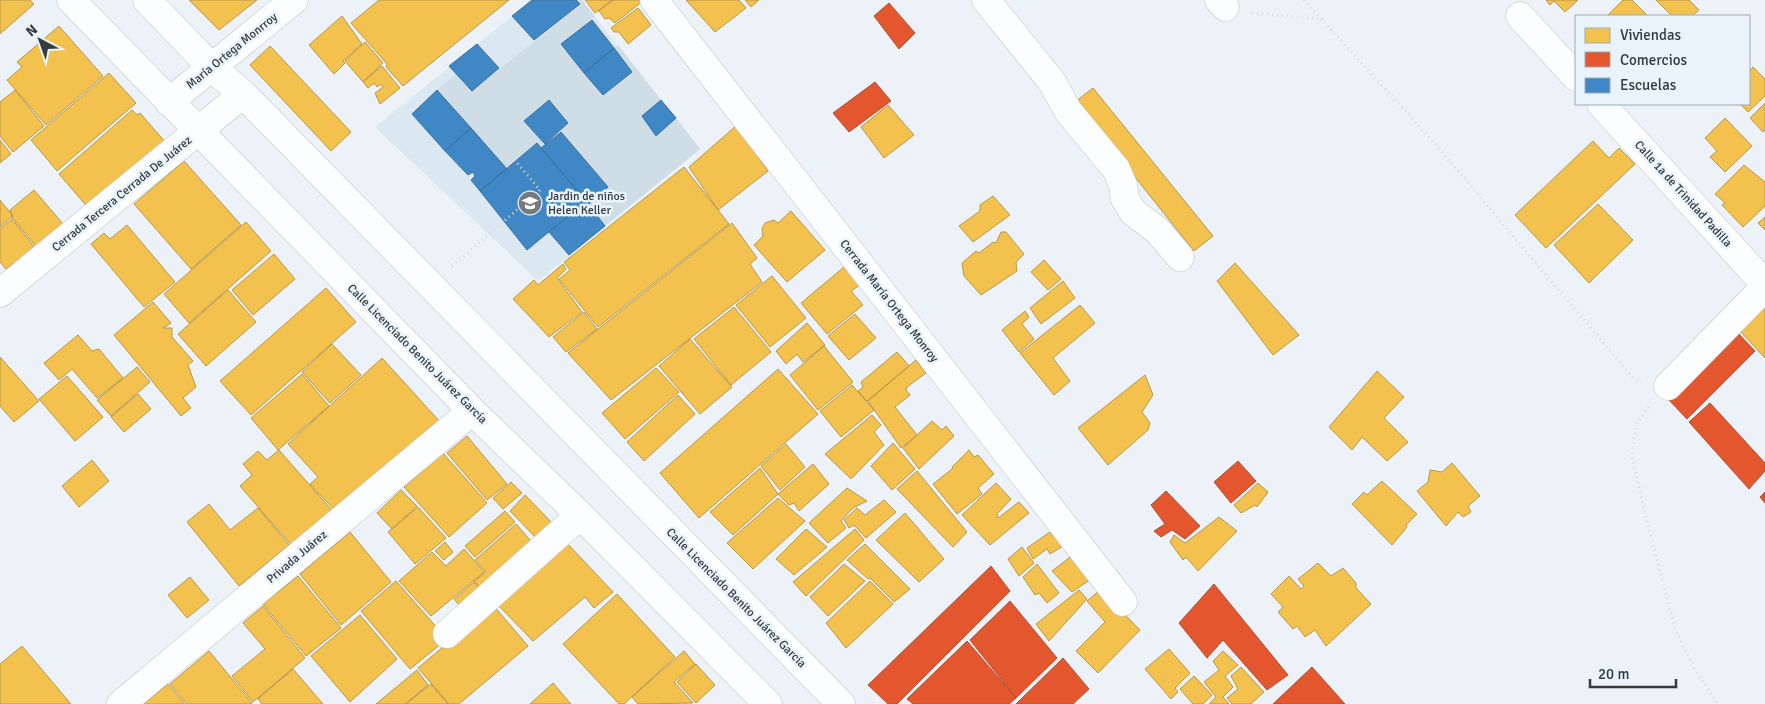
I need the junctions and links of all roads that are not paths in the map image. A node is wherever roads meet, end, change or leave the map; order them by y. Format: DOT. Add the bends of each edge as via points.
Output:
graph roads {
  1 [pos="70,0"];
  2 [pos="147,0"];
  3 [pos="294,0"];
  4 [pos="654,0"];
  5 [pos="986,0"];
  6 [pos="1520,16"];
  7 [pos="212,68"];
  8 [pos="1575,76"];
  9 [pos="243,94"];
  10 [pos="169,102"];
  11 [pos="1602,105"];
  12 [pos="198,132"];
  13 [pos="1180,257"];
  14 [pos="1763,277"];
  15 [pos="0,293"];
  16 [pos="1668,386"];
  17 [pos="472,411"];
  18 [pos="580,515"];
  19 [pos="1123,602"];
  20 [pos="447,634"];
  21 [pos="121,704"];
  22 [pos="768,704"];
  23 [pos="841,704"];
  1 -- 10 [label="street, Calle Licenciado Benito Juárez García"];
  2 -- 7 [label="street, Calle Licenciado Benito Juárez García"];
  3 -- 7 [label="street, María Ortega Monrroy"];
  4 -- 19 [label="street, Cerrada María Ortega Monroy"];
  5 -- 13 [label="street" via="1052,82 1068,111 1116,169 1125,199 1134,213 1157,230"];
  6 -- 8 [label="street"];
  7 -- 9 [label="street, Calle Licenciado Benito Juárez García"];
  7 -- 10 [label="street, María Ortega Monrroy"];
  9 -- 12 [label="street, Cerrada Tercera Cerrada De Juárez"];
  9 -- 23 [label="street, Calle Licenciado Benito Juárez García"];
  10 -- 12 [label="street, Calle Licenciado Benito Juárez García"];
  11 -- 14 [label="street, Calle 1a de Trinidad Padilla"];
  12 -- 15 [label="street, Cerrada Tercera Cerrada De Juárez"];
  12 -- 17 [label="street, Calle Licenciado Benito Juárez García"];
  14 -- 16 [label="street"];
  17 -- 18 [label="street, Calle Licenciado Benito Juárez García"];
  17 -- 21 [label="street, Privada Juárez"];
  18 -- 20 [label="street"];
  18 -- 22 [label="street, Calle Licenciado Benito Juárez García"];
}
